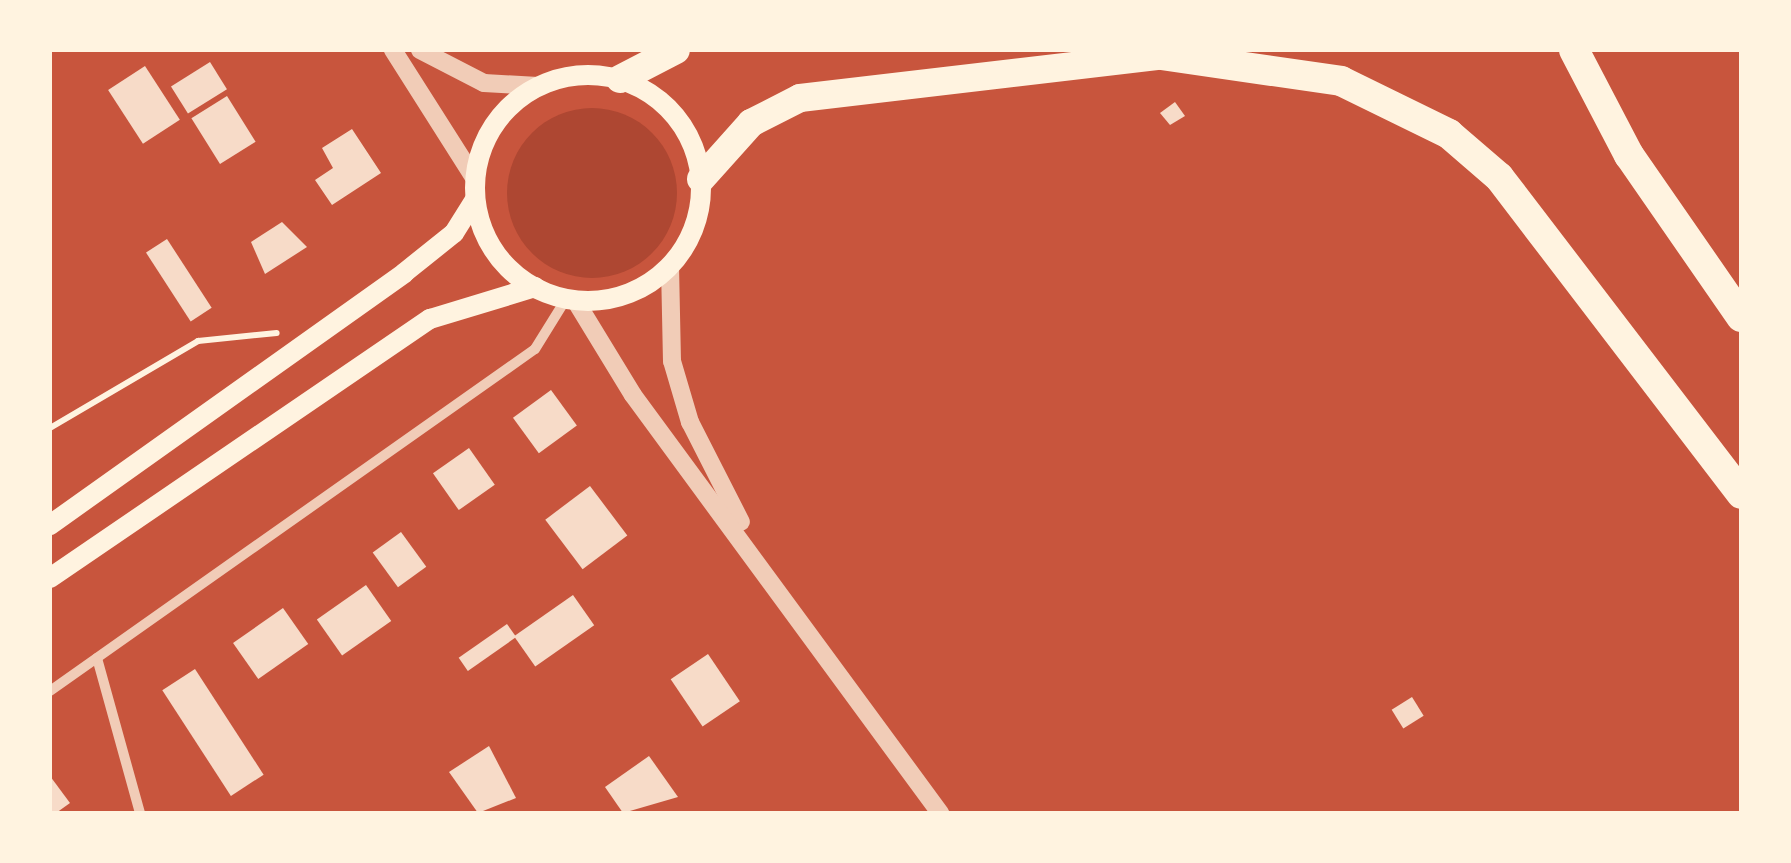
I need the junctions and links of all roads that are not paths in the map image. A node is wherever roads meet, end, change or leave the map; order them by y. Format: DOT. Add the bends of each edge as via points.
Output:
graph roads {
  1 [pos="393,50"];
  2 [pos="420,50"];
  3 [pos="676,50"];
  4 [pos="1230,50"];
  5 [pos="1574,50"];
  6 [pos="1161,55"];
  7 [pos="620,78"];
  8 [pos="538,86"];
  9 [pos="702,179"];
  10 [pos="475,190"];
  11 [pos="670,266"];
  12 [pos="535,287"];
  13 [pos="570,300"];
  14 [pos="1741,318"];
  15 [pos="1741,494"];
  16 [pos="50,524"];
  17 [pos="762,563"];
  18 [pos="50,578"];
  19 [pos="97,658"];
  20 [pos="50,691"];
  21 [pos="140,813"];
  22 [pos="940,813"];
  1 -- 10 [label="street"];
  2 -- 8 [label="street" via="484,83"];
  3 -- 7 [label="highway"];
  4 -- 6 [label="highway"];
  5 -- 14 [label="highway" via="1630,155"];
  6 -- 9 [label="highway" via="800,98 751,123"];
  6 -- 15 [label="highway" via="1341,81 1449,134 1499,177"];
  7 -- 8 [label="main road"];
  7 -- 9 [label="main road" via="684,127"];
  8 -- 10 [label="main road" via="494,124"];
  9 -- 11 [label="main road" via="689,240"];
  10 -- 12 [label="main road" via="485,235"];
  10 -- 16 [label="main road" via="454,233"];
  11 -- 13 [label="main road" via="627,294"];
  11 -- 17 [label="street" via="672,361 690,422"];
  12 -- 13 [label="main road"];
  12 -- 18 [label="main road" via="430,319"];
  13 -- 17 [label="street" via="632,395"];
  13 -- 19 [label="street" via="536,349"];
  17 -- 22 [label="street"];
  19 -- 20 [label="street"];
  19 -- 21 [label="street"];
}
